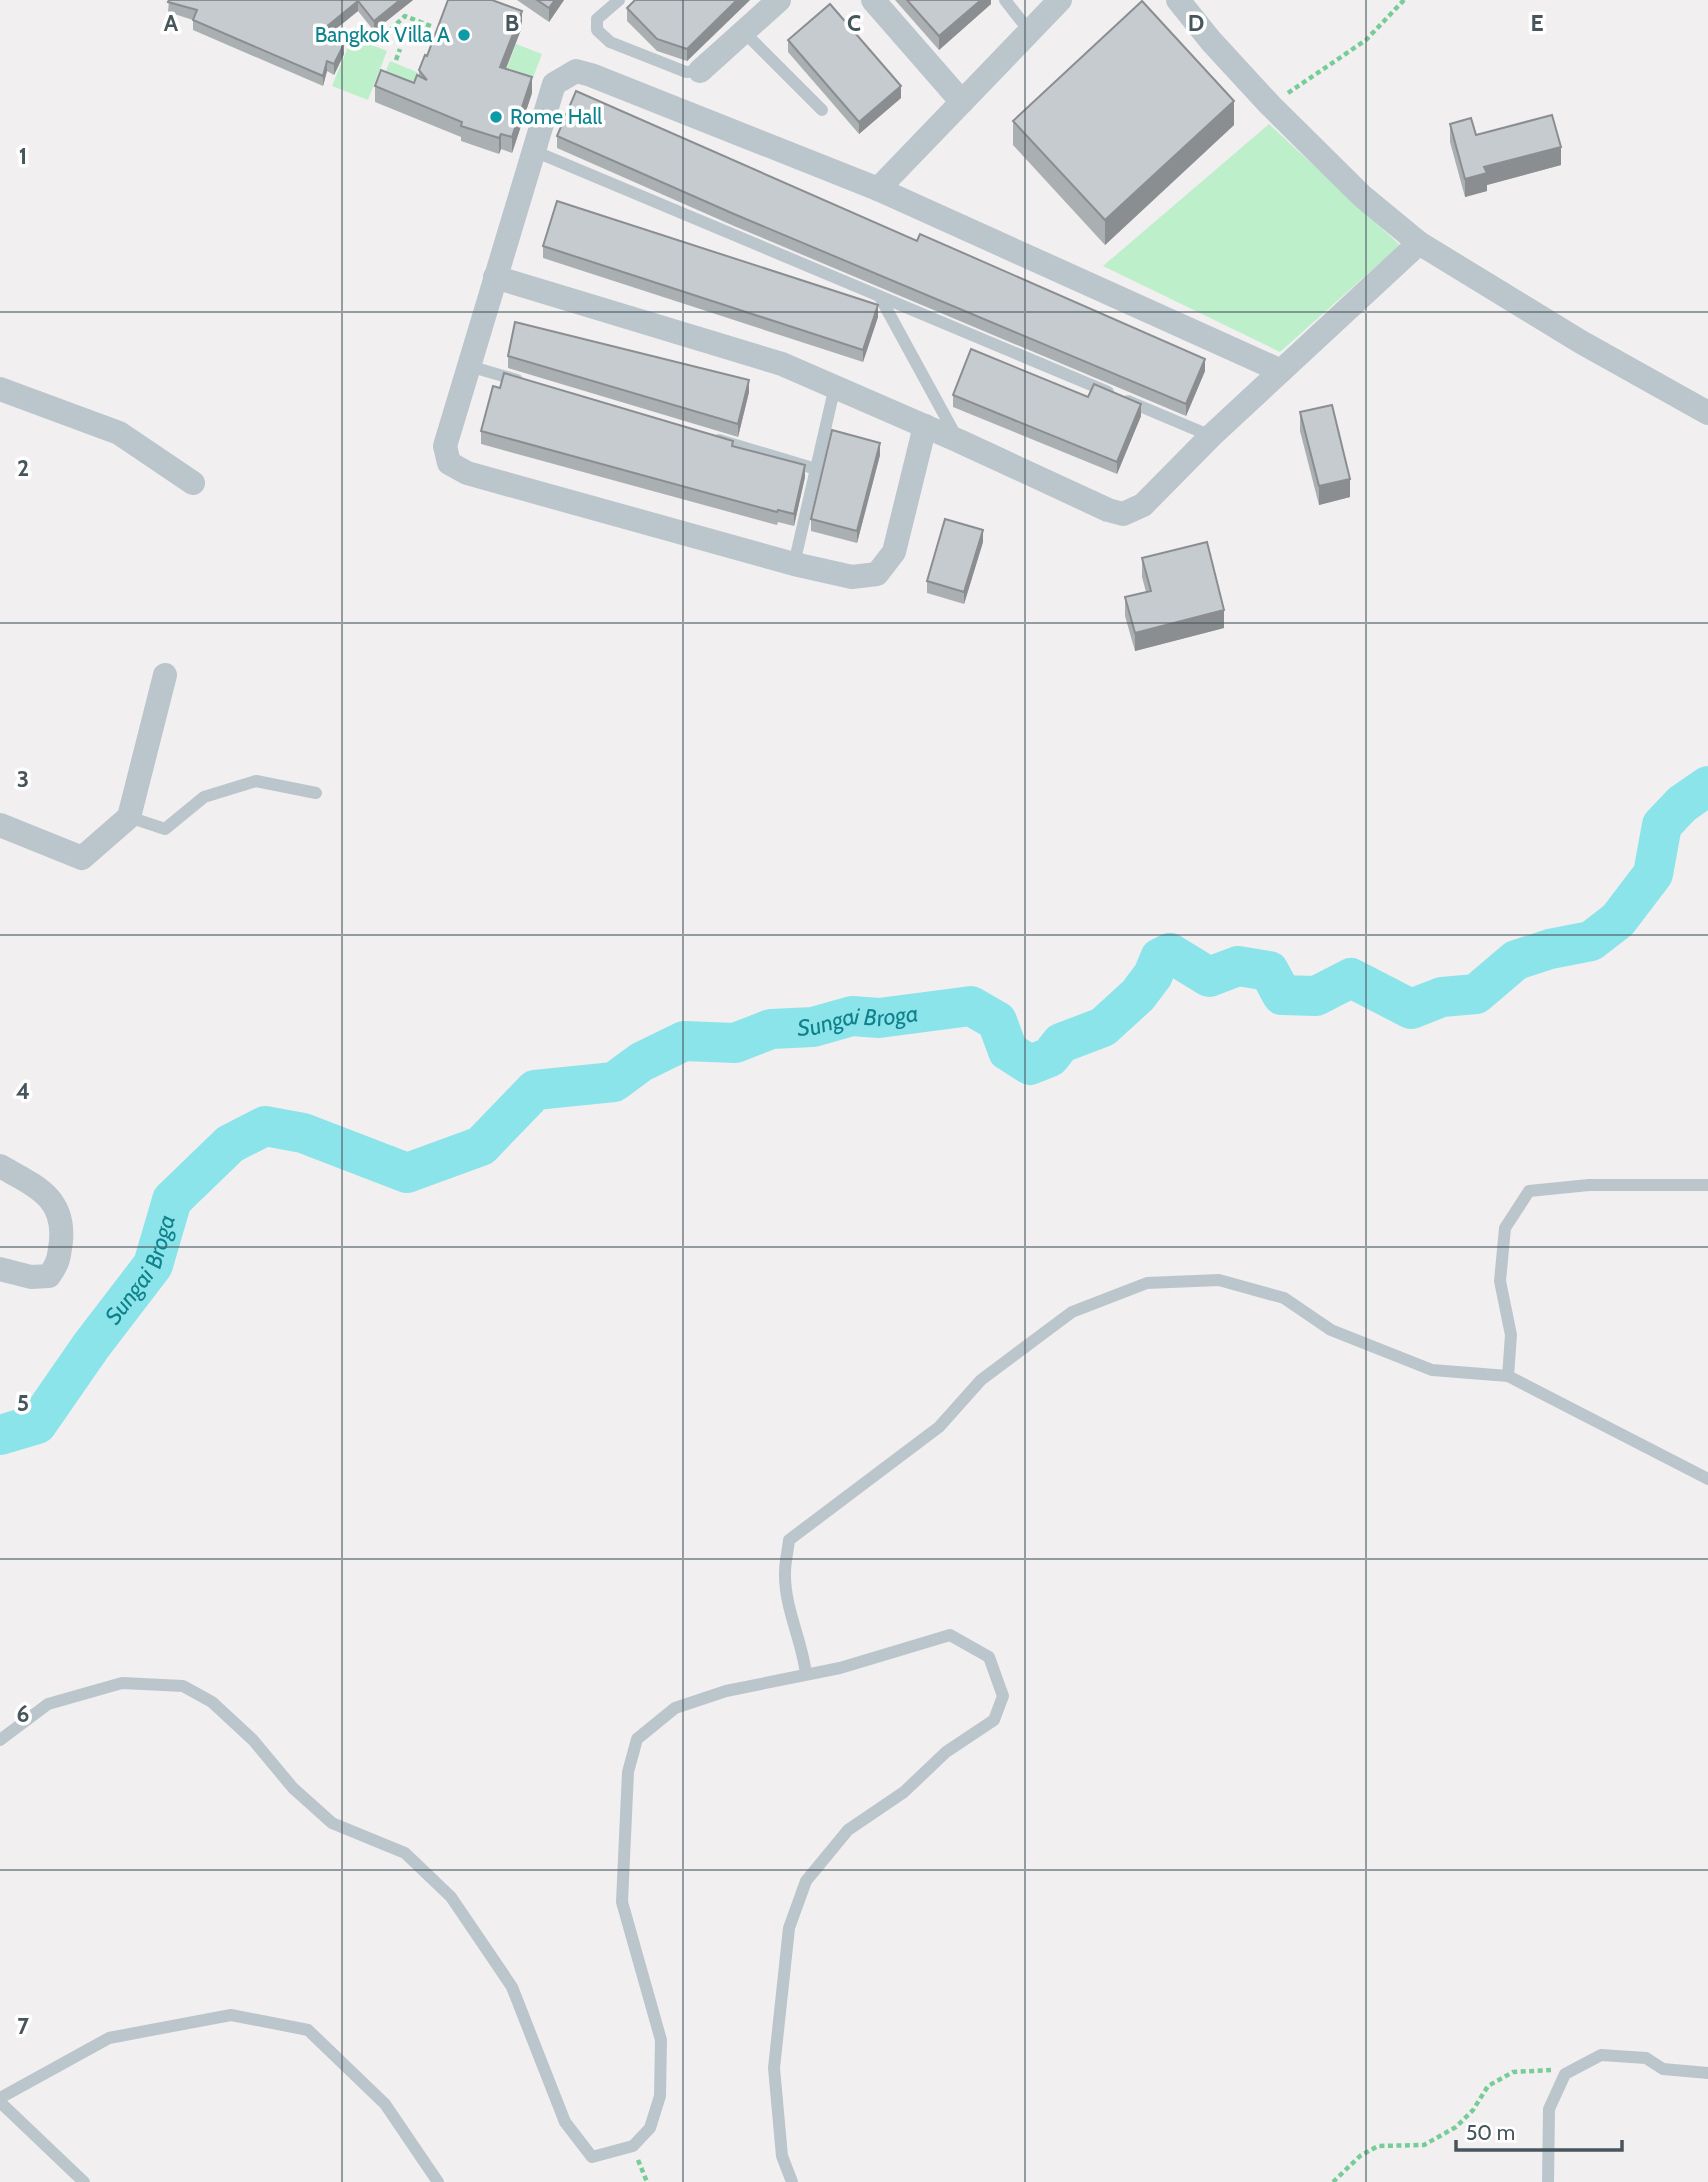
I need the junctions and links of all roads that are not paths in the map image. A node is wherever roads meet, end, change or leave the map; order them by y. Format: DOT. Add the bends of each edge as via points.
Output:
graph roads {
  1 [pos="619,0"];
  2 [pos="779,0"];
  3 [pos="873,0"];
  4 [pos="1005,0"];
  5 [pos="1060,0"];
  6 [pos="1178,0"];
  7 [pos="744,32"];
  8 [pos="1030,32"];
  9 [pos="701,71"];
  10 [pos="962,102"];
  11 [pos="822,110"];
  12 [pos="534,151"];
  13 [pos="878,189"];
  14 [pos="1419,243"];
  15 [pos="495,278"];
  16 [pos="880,297"];
  17 [pos="469,366"];
  18 [pos="1281,371"];
  19 [pos="536,386"];
  20 [pos="835,386"];
  21 [pos="0,389"];
  22 [pos="1708,413"];
  23 [pos="925,426"];
  24 [pos="1212,436"];
  25 [pos="709,437"];
  26 [pos="958,441"];
  27 [pos="816,469"];
  28 [pos="193,483"];
  29 [pos="794,564"];
  30 [pos="165,676"];
  31 [pos="316,793"];
  32 [pos="129,817"];
  33 [pos="0,825"];
  34 [pos="0,1166"];
  35 [pos="1708,1185"];
  36 [pos="0,1269"];
  37 [pos="1508,1376"];
  38 [pos="1708,1479"];
  39 [pos="806,1674"];
  40 [pos="0,1740"];
  41 [pos="1708,2073"];
  42 [pos="0,2100"];
  43 [pos="84,2182"];
  44 [pos="438,2182"];
  45 [pos="792,2182"];
  46 [pos="1548,2182"];
  1 -- 9 [label="lane" via="597,19 597,30 610,42 686,72"];
  2 -- 7 [label="street"];
  3 -- 10 [label="street"];
  4 -- 8 [label="lane"];
  5 -- 8 [label="street"];
  6 -- 14 [label="street" via="1270,105 1362,196"];
  7 -- 9 [label="street"];
  7 -- 11 [label="lane"];
  8 -- 10 [label="street"];
  10 -- 13 [label="street"];
  12 -- 13 [label="street" via="554,84 576,71"];
  12 -- 15 [label="street"];
  12 -- 16 [label="lane"];
  13 -- 18 [label="street"];
  14 -- 18 [label="street"];
  14 -- 22 [label="street"];
  15 -- 17 [label="street"];
  15 -- 20 [label="street" via="782,364"];
  16 -- 24 [label="lane"];
  16 -- 26 [label="lane"];
  17 -- 19 [label="lane"];
  17 -- 29 [label="street" via="445,446 449,463 467,473"];
  18 -- 24 [label="street"];
  20 -- 23 [label="street"];
  20 -- 27 [label="lane"];
  21 -- 28 [label="street" via="119,433"];
  23 -- 26 [label="street"];
  23 -- 29 [label="street" via="894,552 877,574 852,578"];
  24 -- 26 [label="street" via="1143,505 1123,514"];
  25 -- 27 [label="lane"];
  27 -- 29 [label="lane"];
  30 -- 32 [label="street"];
  31 -- 32 [label="lane" via="256,781 204,797 165,829"];
  32 -- 33 [label="street" via="82,858"];
  34 -- 36 [label="street" via="52,1200 62,1226 59,1262 49,1276 31,1277"];
  35 -- 37 [label="lane" via="1589,1185 1529,1191 1506,1228 1500,1281 1511,1335"];
  37 -- 38 [label="lane"];
  37 -- 39 [label="lane" via="1432,1370 1331,1330 1284,1298 1219,1280 1147,1283 1072,1312 981,1380 939,1427 789,1540 785,1573 789,1609"];
  39 -- 40 [label="lane" via="675,1707 637,1739 628,1772 622,1902 661,2040 660,2096 650,2128 633,2146 592,2157 565,2122 512,1987 451,1897 405,1853 332,1823 212,1702 183,1686 122,1683 48,1704"];
  39 -- 45 [label="lane" via="950,1634 989,1657 1003,1696 994,1720 848,1830 806,1881 789,1928 774,2068 782,2155"];
  41 -- 46 [label="lane" via="1663,2068 1646,2058 1601,2055 1565,2074 1549,2109"];
  42 -- 43 [label="lane"];
  42 -- 44 [label="lane" via="109,2038 231,2015 308,2030 386,2104"];
}
